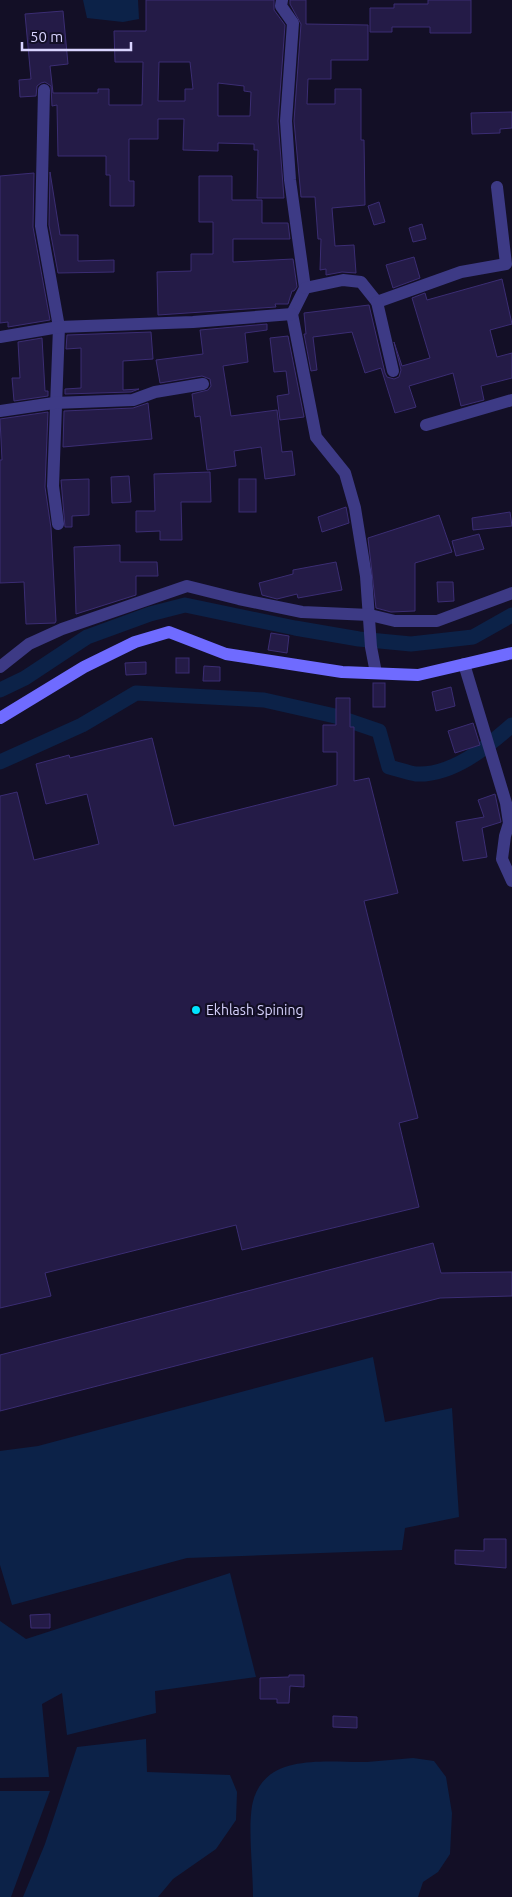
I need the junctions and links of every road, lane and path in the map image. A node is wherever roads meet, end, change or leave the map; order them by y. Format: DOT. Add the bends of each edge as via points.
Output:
graph roads {
  1 [pos="282,0"];
  2 [pos="44,90"];
  3 [pos="497,186"];
  4 [pos="305,288"];
  5 [pos="378,302"];
  6 [pos="292,314"];
  7 [pos="59,327"];
  8 [pos="0,337"];
  9 [pos="393,371"];
  10 [pos="203,384"];
  11 [pos="512,400"];
  12 [pos="54,403"];
  13 [pos="0,411"];
  14 [pos="426,425"];
  15 [pos="58,524"];
  16 [pos="512,593"];
  17 [pos="370,618"];
  18 [pos="512,653"];
  19 [pos="464,664"];
  20 [pos="0,667"];
  21 [pos="376,673"];
  22 [pos="0,718"];
  23 [pos="512,880"];
  1 -- 4 [label="street" via="282,6 294,23 286,121 290,180"];
  2 -- 7 [label="street" via="41,226"];
  3 -- 5 [label="street" via="506,264 461,272"];
  4 -- 5 [label="street" via="343,280 361,282"];
  4 -- 6 [label="street"];
  5 -- 9 [label="street"];
  6 -- 7 [label="street"];
  6 -- 17 [label="street" via="316,437 345,473 355,508"];
  7 -- 8 [label="street"];
  7 -- 12 [label="street"];
  10 -- 12 [label="street" via="155,392 133,400"];
  11 -- 14 [label="street"];
  12 -- 13 [label="street"];
  12 -- 15 [label="street" via="53,486"];
  16 -- 17 [label="street" via="437,621"];
  17 -- 20 [label="street" via="302,612 188,586 62,629 29,644"];
  17 -- 21 [label="street"];
  18 -- 19 [label="street"];
  19 -- 21 [label="street" via="418,675"];
  19 -- 23 [label="street" via="506,803 509,823 502,859"];
  21 -- 22 [label="street" via="342,672 226,654 168,632 135,642 84,668"];
}
